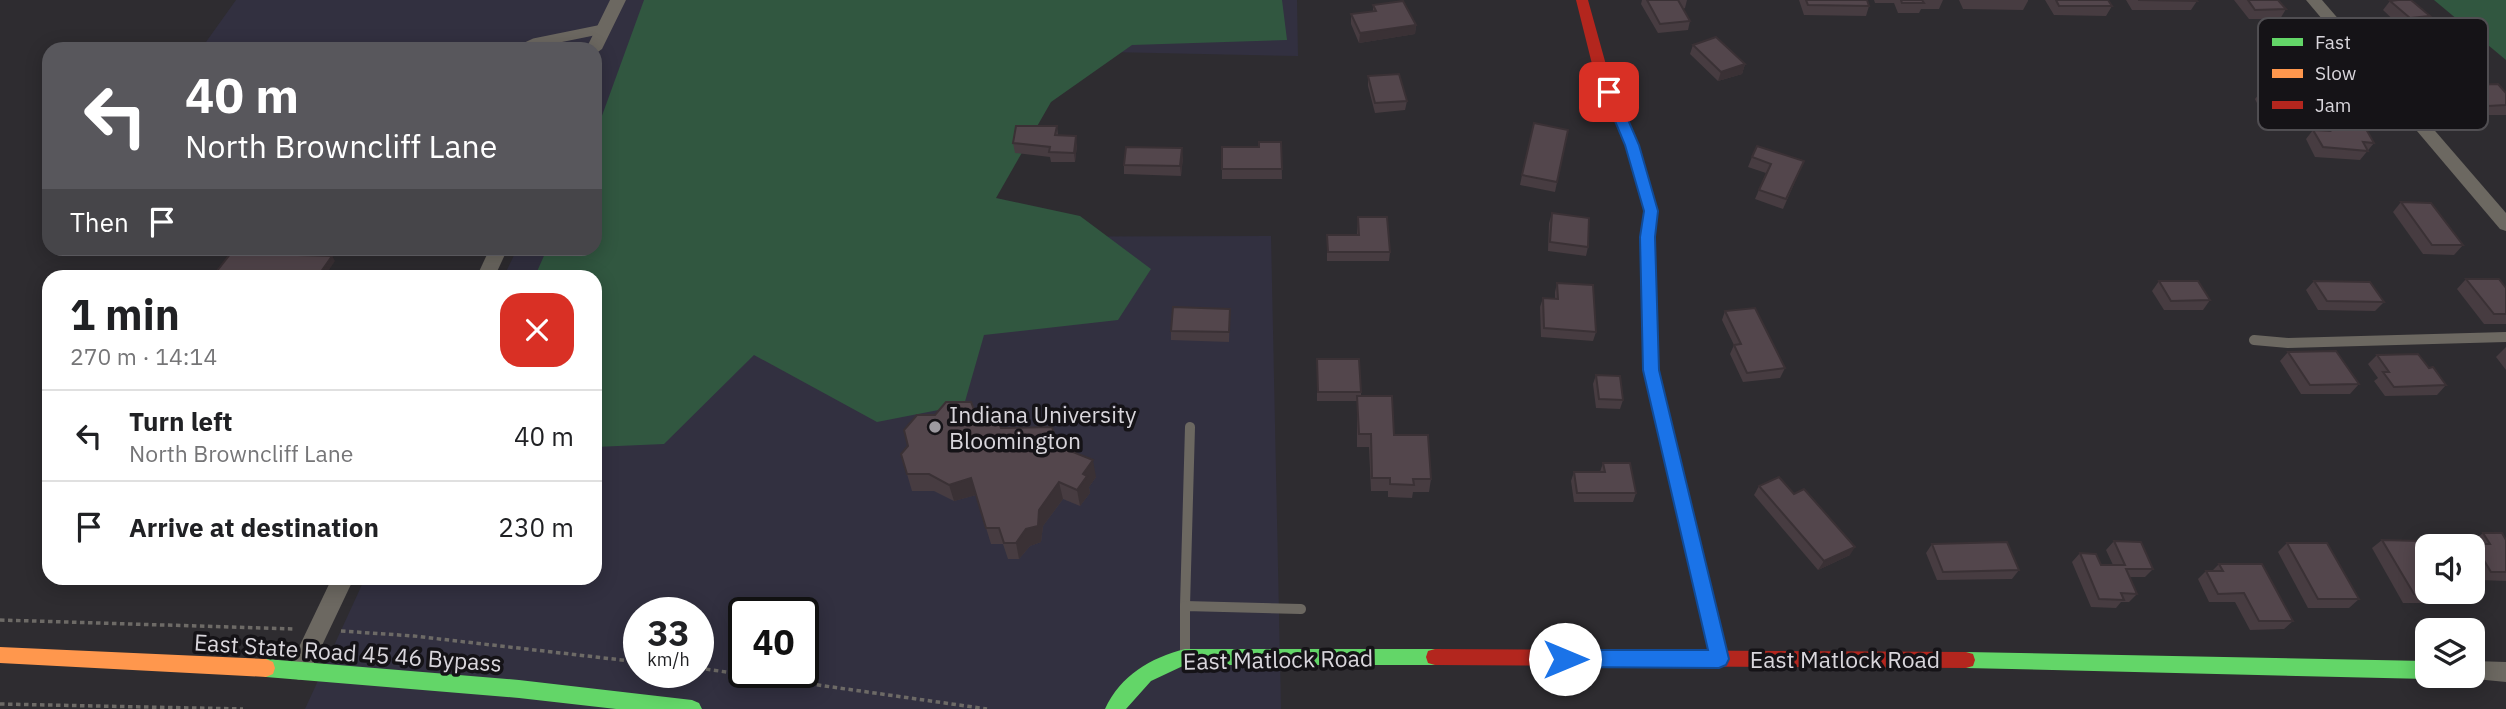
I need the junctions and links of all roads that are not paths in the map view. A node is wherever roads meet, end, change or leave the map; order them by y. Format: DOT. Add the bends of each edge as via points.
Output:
graph roads {
  1 [pos="618,0"];
  2 [pos="1582,0"];
  3 [pos="2314,0"];
  4 [pos="2329,18"];
  5 [pos="603,29"];
  6 [pos="539,42"];
  7 [pos="597,42"];
  8 [pos="2425,130"];
  9 [pos="2506,225"];
  10 [pos="2506,337"];
  11 [pos="2254,340"];
  12 [pos="1190,427"];
  13 [pos="340,585"];
  14 [pos="1185,606"];
  15 [pos="1301,609"];
  16 [pos="0,655"];
  17 [pos="1185,657"];
  18 [pos="1719,659"];
  19 [pos="299,670"];
  20 [pos="2415,670"];
  21 [pos="2485,671"];
  22 [pos="2506,672"];
  23 [pos="692,709"];
  24 [pos="1115,709"];
  1 -- 5 [label="street"];
  2 -- 18 [label="main road" via="1601,72 1632,145 1651,211 1647,237 1651,370"];
  3 -- 4 [label="street"];
  5 -- 6 [label="lane"];
  5 -- 7 [label="street"];
  8 -- 9 [label="street"];
  10 -- 11 [label="lane"];
  12 -- 14 [label="lane"];
  13 -- 19 [label="street"];
  14 -- 15 [label="lane"];
  14 -- 17 [label="lane"];
  16 -- 19 [label="main road, East State Road 45 46 Bypass"];
  17 -- 18 [label="main road, East Matlock Road"];
  17 -- 24 [label="main road, East Matlock Road" via="1157,665 1140,676"];
  18 -- 20 [label="main road, East Matlock Road"];
  19 -- 23 [label="main road, East State Road 45 46 Bypass" via="456,682"];
  21 -- 22 [label="street"];
}
